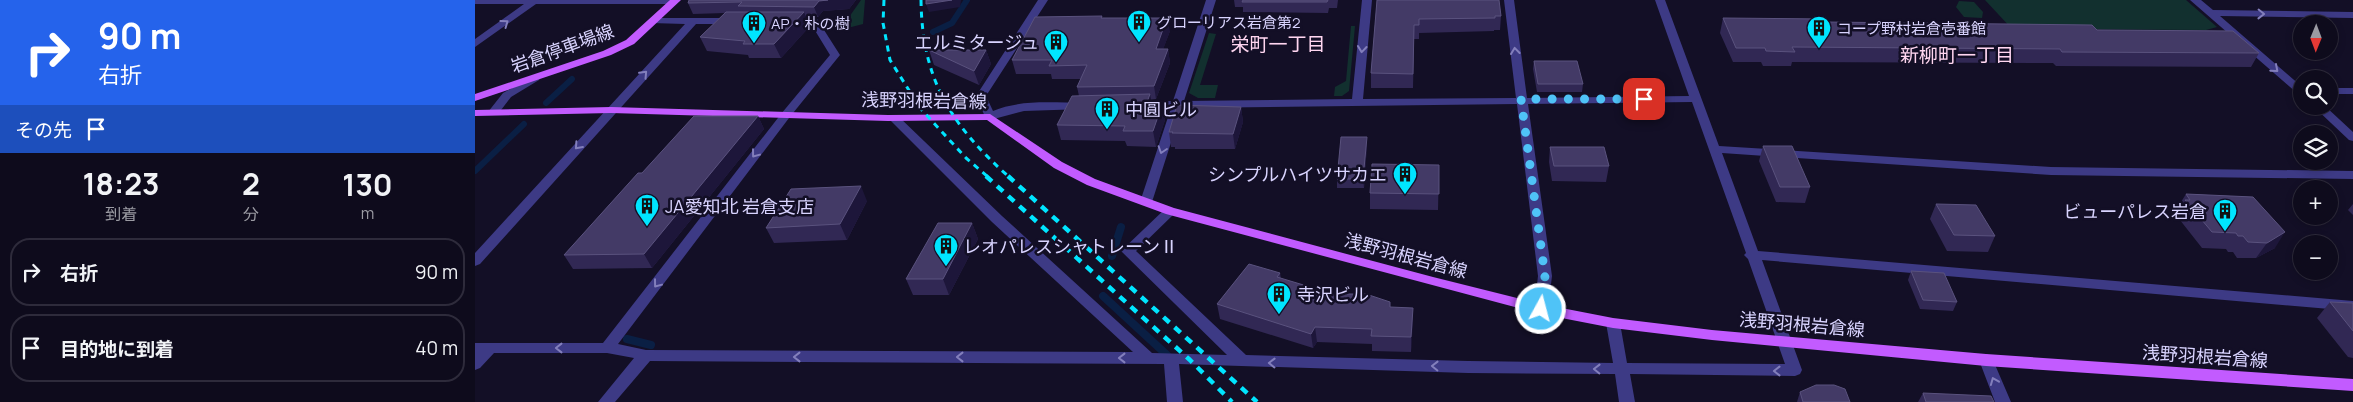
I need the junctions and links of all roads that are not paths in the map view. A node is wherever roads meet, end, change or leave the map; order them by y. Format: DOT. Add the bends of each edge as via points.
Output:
graph roads {
  1 [pos="1043,0"];
  2 [pos="1211,0"];
  3 [pos="1367,0"];
  4 [pos="1509,0"];
  5 [pos="1660,0"];
  6 [pos="2195,0"];
  7 [pos="475,1"];
  8 [pos="506,1"];
  9 [pos="534,1"];
  10 [pos="675,1"];
  11 [pos="2212,13"];
  12 [pos="2353,15"];
  13 [pos="654,21"];
  14 [pos="693,21"];
  15 [pos="740,21"];
  16 [pos="777,21"];
  17 [pos="475,44"];
  18 [pos="535,78"];
  19 [pos="2293,84"];
  20 [pos="2338,91"];
  21 [pos="2353,91"];
  22 [pos="475,98"];
  23 [pos="1521,99"];
  24 [pos="1696,99"];
  25 [pos="1357,101"];
  26 [pos="1177,104"];
  27 [pos="1127,105"];
  28 [pos="1098,106"];
  29 [pos="611,110"];
  30 [pos="494,112"];
  31 [pos="475,113"];
  32 [pos="2328,115"];
  33 [pos="785,116"];
  34 [pos="990,117"];
  35 [pos="894,118"];
  36 [pos="2353,138"];
  37 [pos="1715,149"];
  38 [pos="2353,175"];
  39 [pos="1146,202"];
  40 [pos="1170,211"];
  41 [pos="1751,255"];
  42 [pos="475,261"];
  43 [pos="2353,306"];
  44 [pos="1541,309"];
  45 [pos="1613,323"];
  46 [pos="1785,341"];
  47 [pos="475,348"];
  48 [pos="490,348"];
  49 [pos="607,348"];
  50 [pos="646,355"];
  51 [pos="1148,358"];
  52 [pos="1171,360"];
  53 [pos="1986,360"];
  54 [pos="1244,362"];
  55 [pos="475,364"];
  56 [pos="1621,369"];
  57 [pos="2353,385"];
  58 [pos="606,402"];
  59 [pos="1175,402"];
  60 [pos="1627,402"];
  61 [pos="2003,402"];
  1 -- 34 [label="street" via="981,96"];
  2 -- 26 [label="street"];
  3 -- 25 [label="street, one-way"];
  23 -- 4 [label="street, one-way"];
  5 -- 24 [label="street"];
  6 -- 11 [label="street"];
  7 -- 8 [label="street"];
  8 -- 9 [label="street"];
  9 -- 10 [label="street"];
  17 -- 9 [label="street, one-way"];
  10 -- 13 [label="main road, 岩倉停車場線"];
  11 -- 12 [label="street, one-way"];
  11 -- 19 [label="street, one-way"];
  13 -- 14 [label="street"];
  13 -- 18 [label="main road, 岩倉停車場線" via="630,42"];
  14 -- 15 [label="street"];
  29 -- 14 [label="street, one-way"];
  16 -- 33 [label="street" via="814,21 835,55"];
  18 -- 22 [label="main road, 岩倉停車場線"];
  18 -- 30 [label="street" via="507,95"];
  20 -- 21 [label="street"];
  23 -- 24 [label="street"];
  23 -- 25 [label="street"];
  23 -- 44 [label="street" via="1545,276"];
  24 -- 37 [label="street"];
  25 -- 26 [label="street"];
  26 -- 27 [label="street"];
  26 -- 39 [label="street, one-way"];
  28 -- 34 [label="street" via="1018,108 1002,110"];
  29 -- 30 [label="main road, 浅野羽根岩倉線"];
  29 -- 33 [label="main road, 浅野羽根岩倉線"];
  29 -- 42 [label="street, one-way"];
  30 -- 31 [label="main road, 浅野羽根岩倉線"];
  32 -- 36 [label="street"];
  33 -- 35 [label="main road, 浅野羽根岩倉線"];
  33 -- 49 [label="street, one-way"];
  34 -- 35 [label="main road, 浅野羽根岩倉線"];
  34 -- 39 [label="main road, 浅野羽根岩倉線" via="1059,165 1091,182"];
  35 -- 51 [label="street" via="997,219"];
  37 -- 38 [label="street" via="2051,171"];
  37 -- 41 [label="street"];
  39 -- 40 [label="main road, 浅野羽根岩倉線"];
  40 -- 44 [label="main road, 浅野羽根岩倉線"];
  40 -- 54 [label="street" via="1128,251"];
  41 -- 43 [label="street"];
  41 -- 46 [label="street"];
  44 -- 45 [label="main road, 浅野羽根岩倉線"];
  45 -- 46 [label="main road, 浅野羽根岩倉線"];
  45 -- 56 [label="street"];
  46 -- 53 [label="main road, 浅野羽根岩倉線"];
  46 -- 56 [label="street, one-way" via="1795,370"];
  47 -- 48 [label="street"];
  49 -- 48 [label="street, one-way"];
  48 -- 55 [label="street"];
  49 -- 50 [label="street"];
  51 -- 50 [label="street, one-way"];
  50 -- 58 [label="street"];
  51 -- 52 [label="street"];
  52 -- 54 [label="street"];
  52 -- 59 [label="street"];
  53 -- 57 [label="main road, 浅野羽根岩倉線"];
  61 -- 53 [label="street, one-way"];
  56 -- 54 [label="street, one-way"];
  56 -- 60 [label="street"];
}
